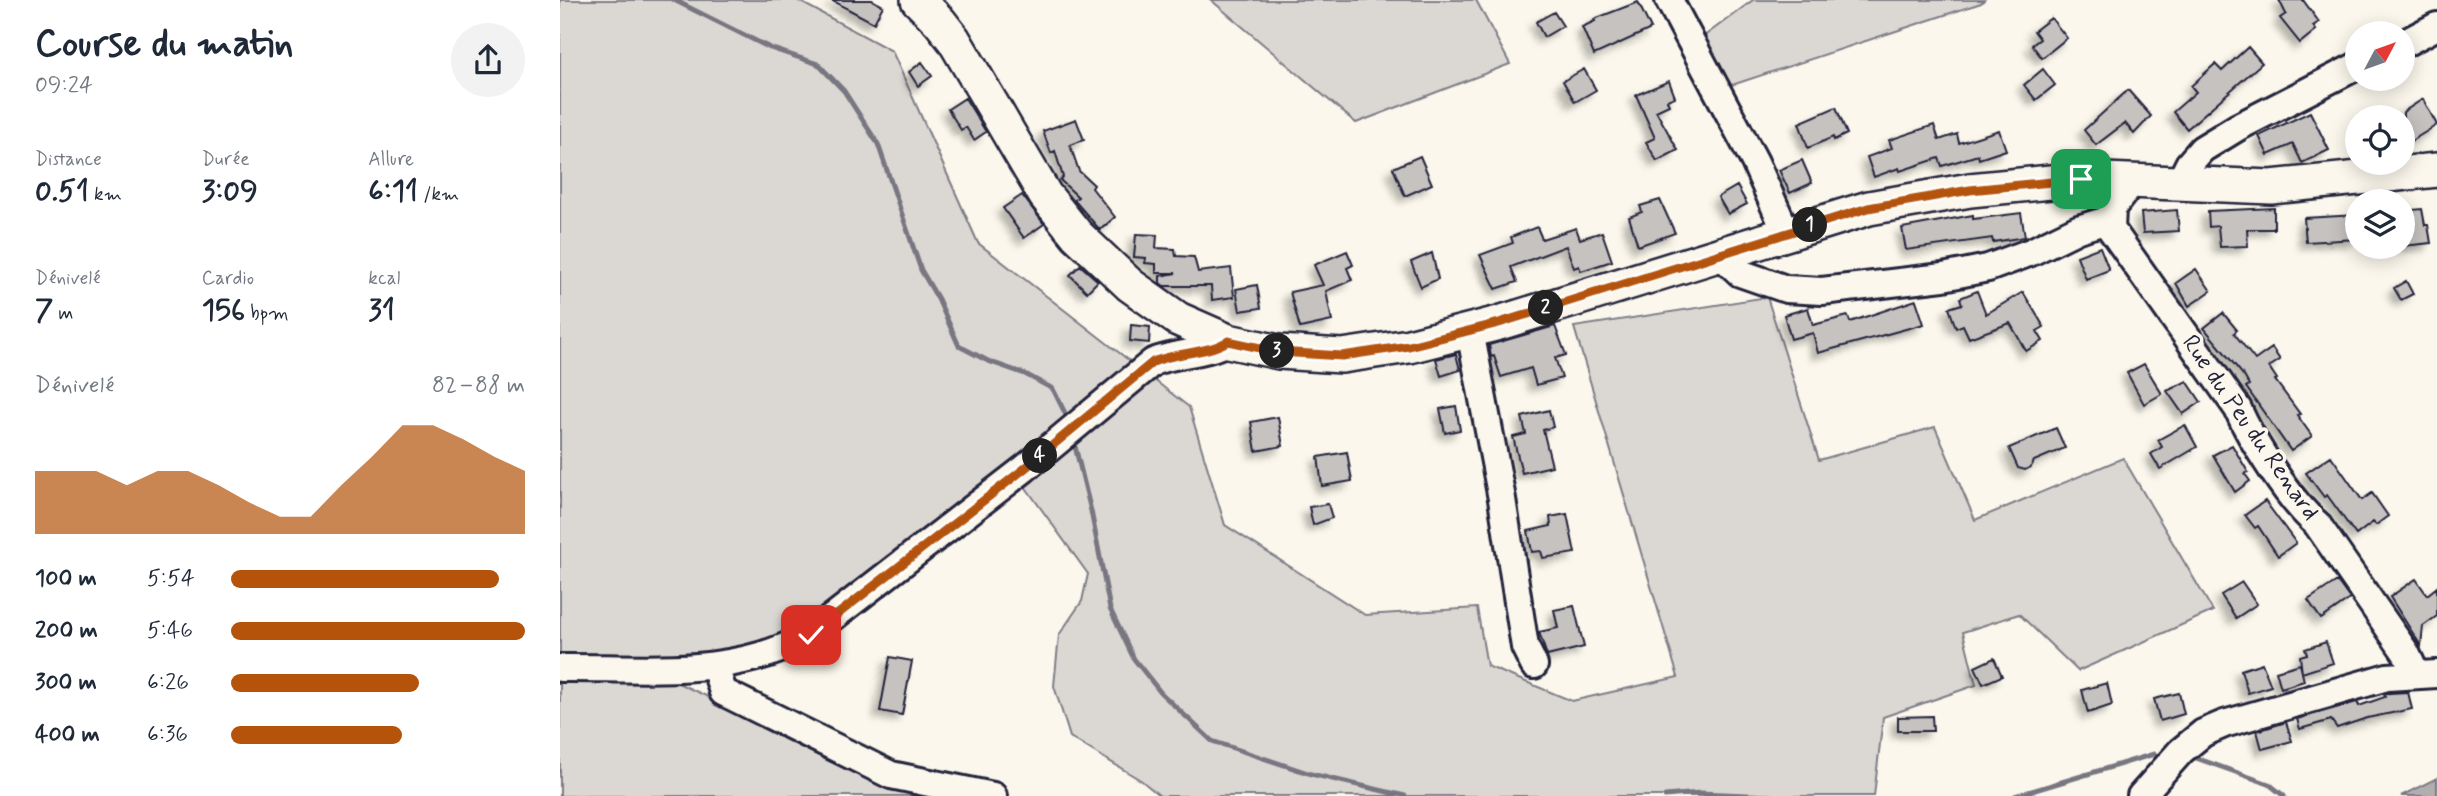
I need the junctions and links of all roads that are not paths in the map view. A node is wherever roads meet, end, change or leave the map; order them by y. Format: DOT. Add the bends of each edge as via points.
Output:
graph roads {
  1 [pos="918,0"];
  2 [pos="1669,0"];
  3 [pos="2437,26"];
  4 [pos="2415,38"];
  5 [pos="2345,72"];
  6 [pos="2437,170"];
  7 [pos="2132,181"];
  8 [pos="2179,184"];
  9 [pos="2111,219"];
  10 [pos="1786,232"];
  11 [pos="1718,253"];
  12 [pos="1470,331"];
  13 [pos="1228,341"];
  14 [pos="1534,665"];
  15 [pos="715,666"];
  16 [pos="560,668"];
  17 [pos="2427,674"];
  18 [pos="993,796"];
  19 [pos="2141,796"];
  1 -- 13 [label="main road" via="954,40 1045,195 1077,235 1130,285 1178,318"];
  2 -- 10 [label="street"];
  3 -- 4 [label="street"];
  5 -- 8 [label="street" via="2202,149"];
  6 -- 8 [label="main road" via="2271,187"];
  7 -- 8 [label="main road"];
  7 -- 9 [label="street" via="2112,208"];
  7 -- 10 [label="main road" via="2081,179 1970,190 1868,208"];
  9 -- 11 [label="street" via="1988,268 1822,291 1786,289 1740,273"];
  9 -- 17 [label="street, Rue du Peu du Renard" via="2111,229 2238,409 2246,429 2303,513 2317,524 2406,653"];
  10 -- 11 [label="main road"];
  11 -- 12 [label="main road"];
  12 -- 13 [label="main road" via="1342,356 1279,352"];
  12 -- 14 [label="street" via="1525,647"];
  13 -- 15 [label="street" via="1216,348 1153,362 811,635 768,655"];
  15 -- 16 [label="street"];
  15 -- 18 [label="street" via="723,692 891,775"];
  17 -- 19 [label="street" via="2387,677 2224,724 2203,733 2181,751"];
}
